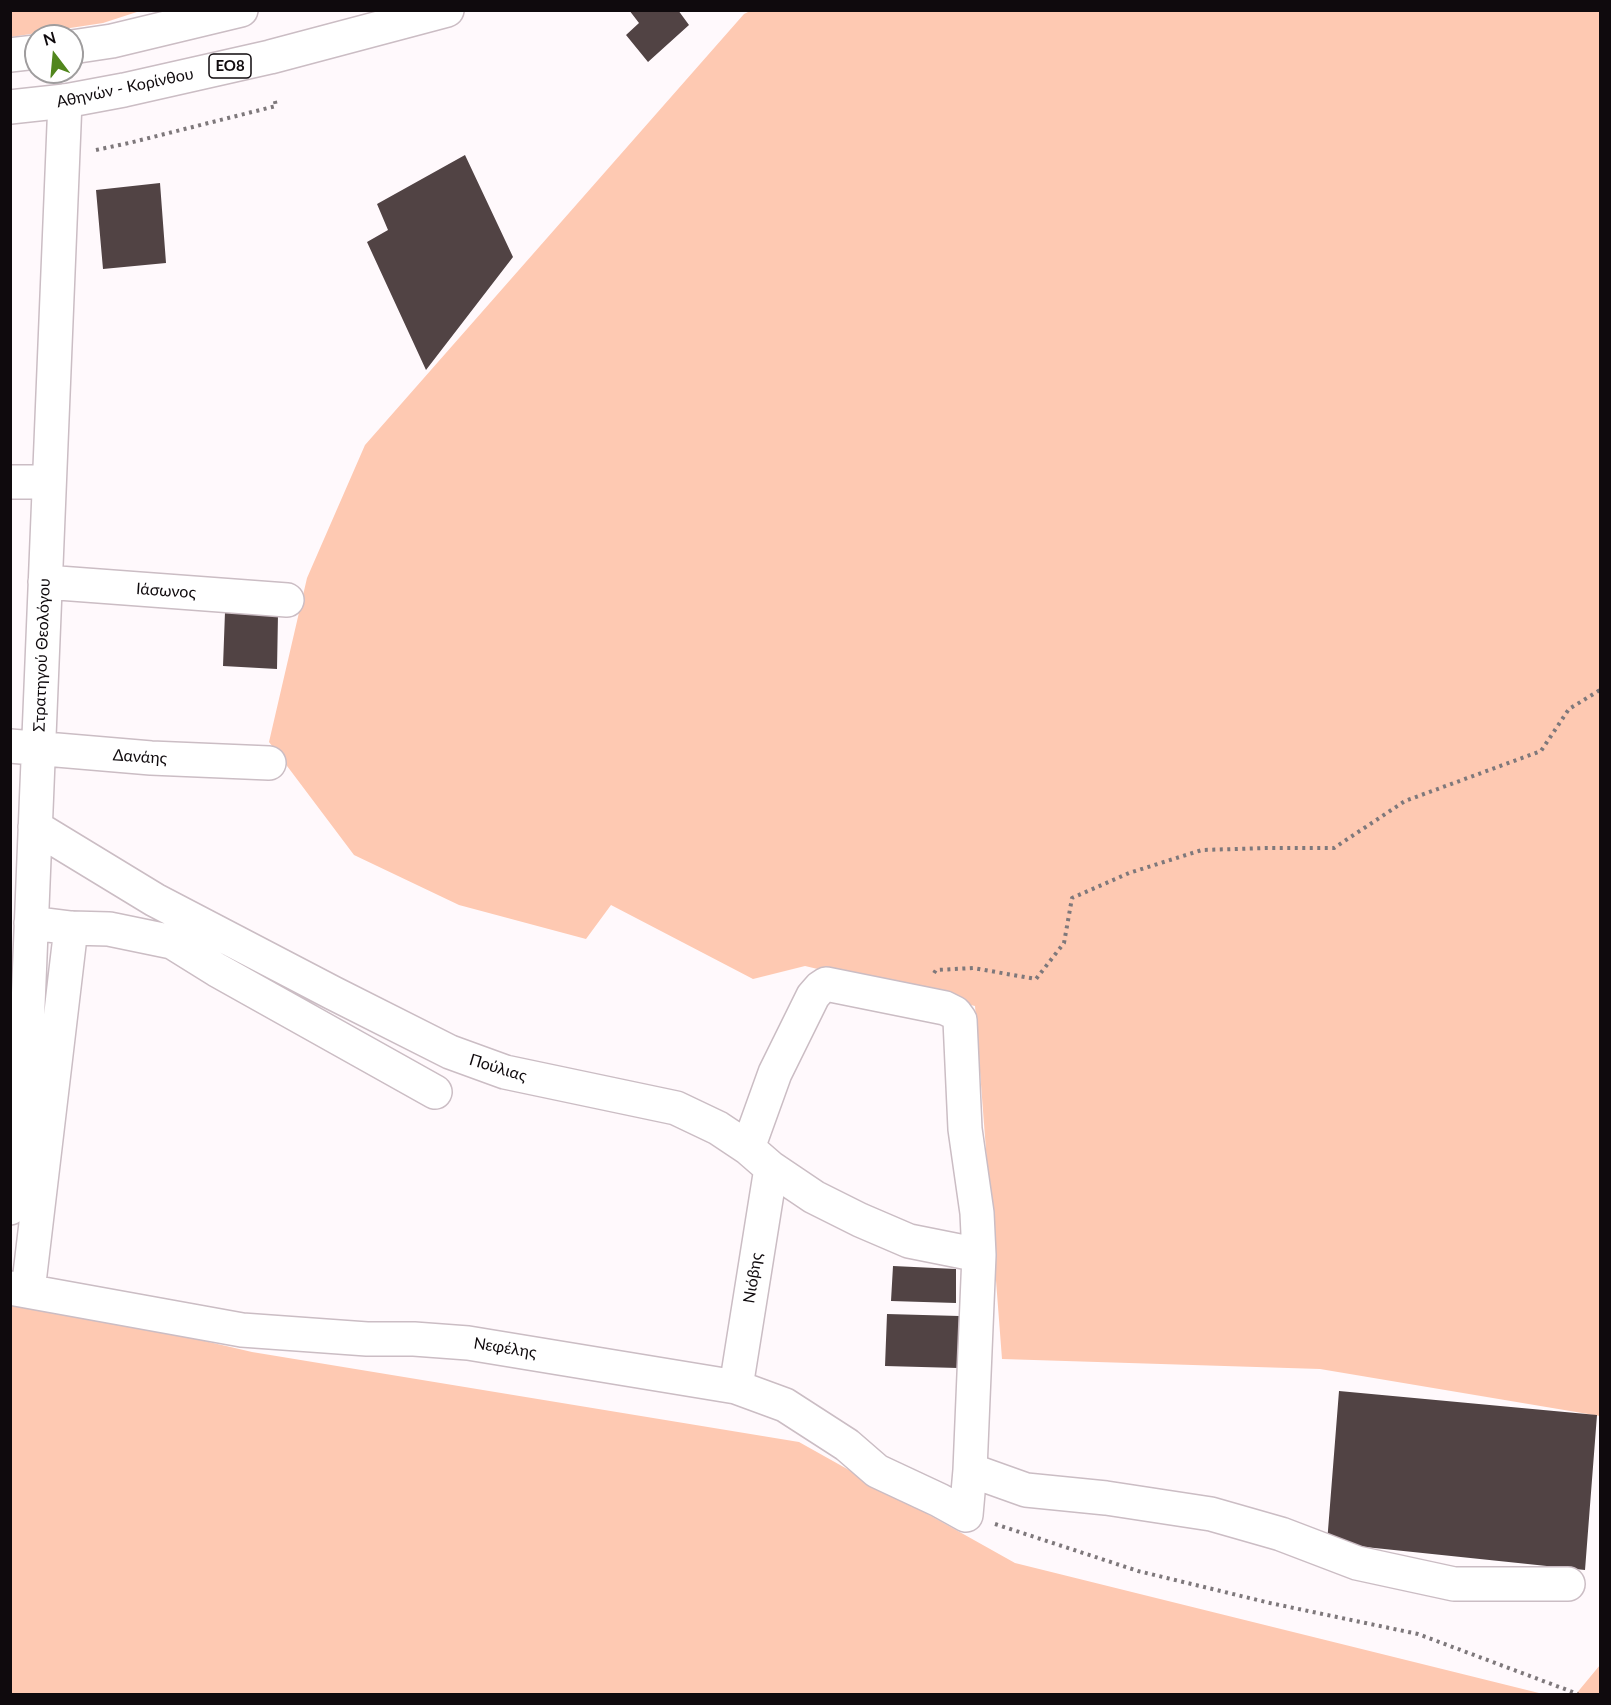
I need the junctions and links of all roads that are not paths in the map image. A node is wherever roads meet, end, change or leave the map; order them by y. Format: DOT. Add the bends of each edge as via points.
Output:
graph roads {
  1 [pos="241,10"];
  2 [pos="447,10"];
  3 [pos="84,45"];
  4 [pos="65,101"];
  5 [pos="10,107"];
  6 [pos="10,482"];
  7 [pos="50,482"];
  8 [pos="45,582"];
  9 [pos="287,600"];
  10 [pos="25,748"];
  11 [pos="269,763"];
  12 [pos="35,826"];
  13 [pos="25,906"];
  14 [pos="71,928"];
  15 [pos="18,1054"];
  16 [pos="435,1092"];
  17 [pos="759,1158"];
  18 [pos="10,1208"];
  19 [pos="979,1255"];
  20 [pos="19,1289"];
  21 [pos="736,1387"];
  22 [pos="970,1470"];
  23 [pos="966,1515"];
  24 [pos="1568,1584"];
  1 -- 3 [label="main road"];
  2 -- 4 [label="main road, Αθηνών - Κορίνθου / ΕΟ8" via="270,57"];
  4 -- 5 [label="main road, Αθηνών - Κορίνθου / ΕΟ8"];
  4 -- 7 [label="main road, Στρατηγού Θεολόγου"];
  6 -- 7 [label="main road"];
  7 -- 8 [label="main road, Στρατηγού Θεολόγου"];
  8 -- 9 [label="main road, Ιάσωνος"];
  8 -- 10 [label="main road, Στρατηγού Θεολόγου"];
  10 -- 11 [label="main road, Δανάης"];
  10 -- 12 [label="main road, Στρατηγού Θεολόγου"];
  12 -- 13 [label="main road, Στρατηγού Θεολόγου"];
  12 -- 17 [label="main road, Πούλιας" via="155,900 450,1052 505,1072 676,1108 718,1128"];
  13 -- 14 [label="main road"];
  13 -- 15 [label="main road, Στρατηγού Θεολόγου"];
  14 -- 16 [label="main road" via="109,929 172,942"];
  14 -- 20 [label="main road"];
  15 -- 18 [label="main road, Στρατηγού Θεολόγου"];
  17 -- 19 [label="main road, Πούλιας" via="814,1197 860,1220 909,1240"];
  17 -- 19 [label="main road, Νιόβης" via="775,1073 819,988 826,984 945,1008 960,1020 965,1129 978,1213"];
  17 -- 21 [label="main road, Νιόβης"];
  19 -- 22 [label="main road, Νιόβης"];
  20 -- 21 [label="main road, Νεφέλης" via="242,1330 468,1343"];
  21 -- 23 [label="main road, Νεφέλης" via="785,1405 847,1445 877,1471"];
  22 -- 23 [label="main road, Νιόβης"];
  22 -- 24 [label="main road" via="1026,1491 1211,1514 1281,1534 1357,1563 1454,1584"];
}
